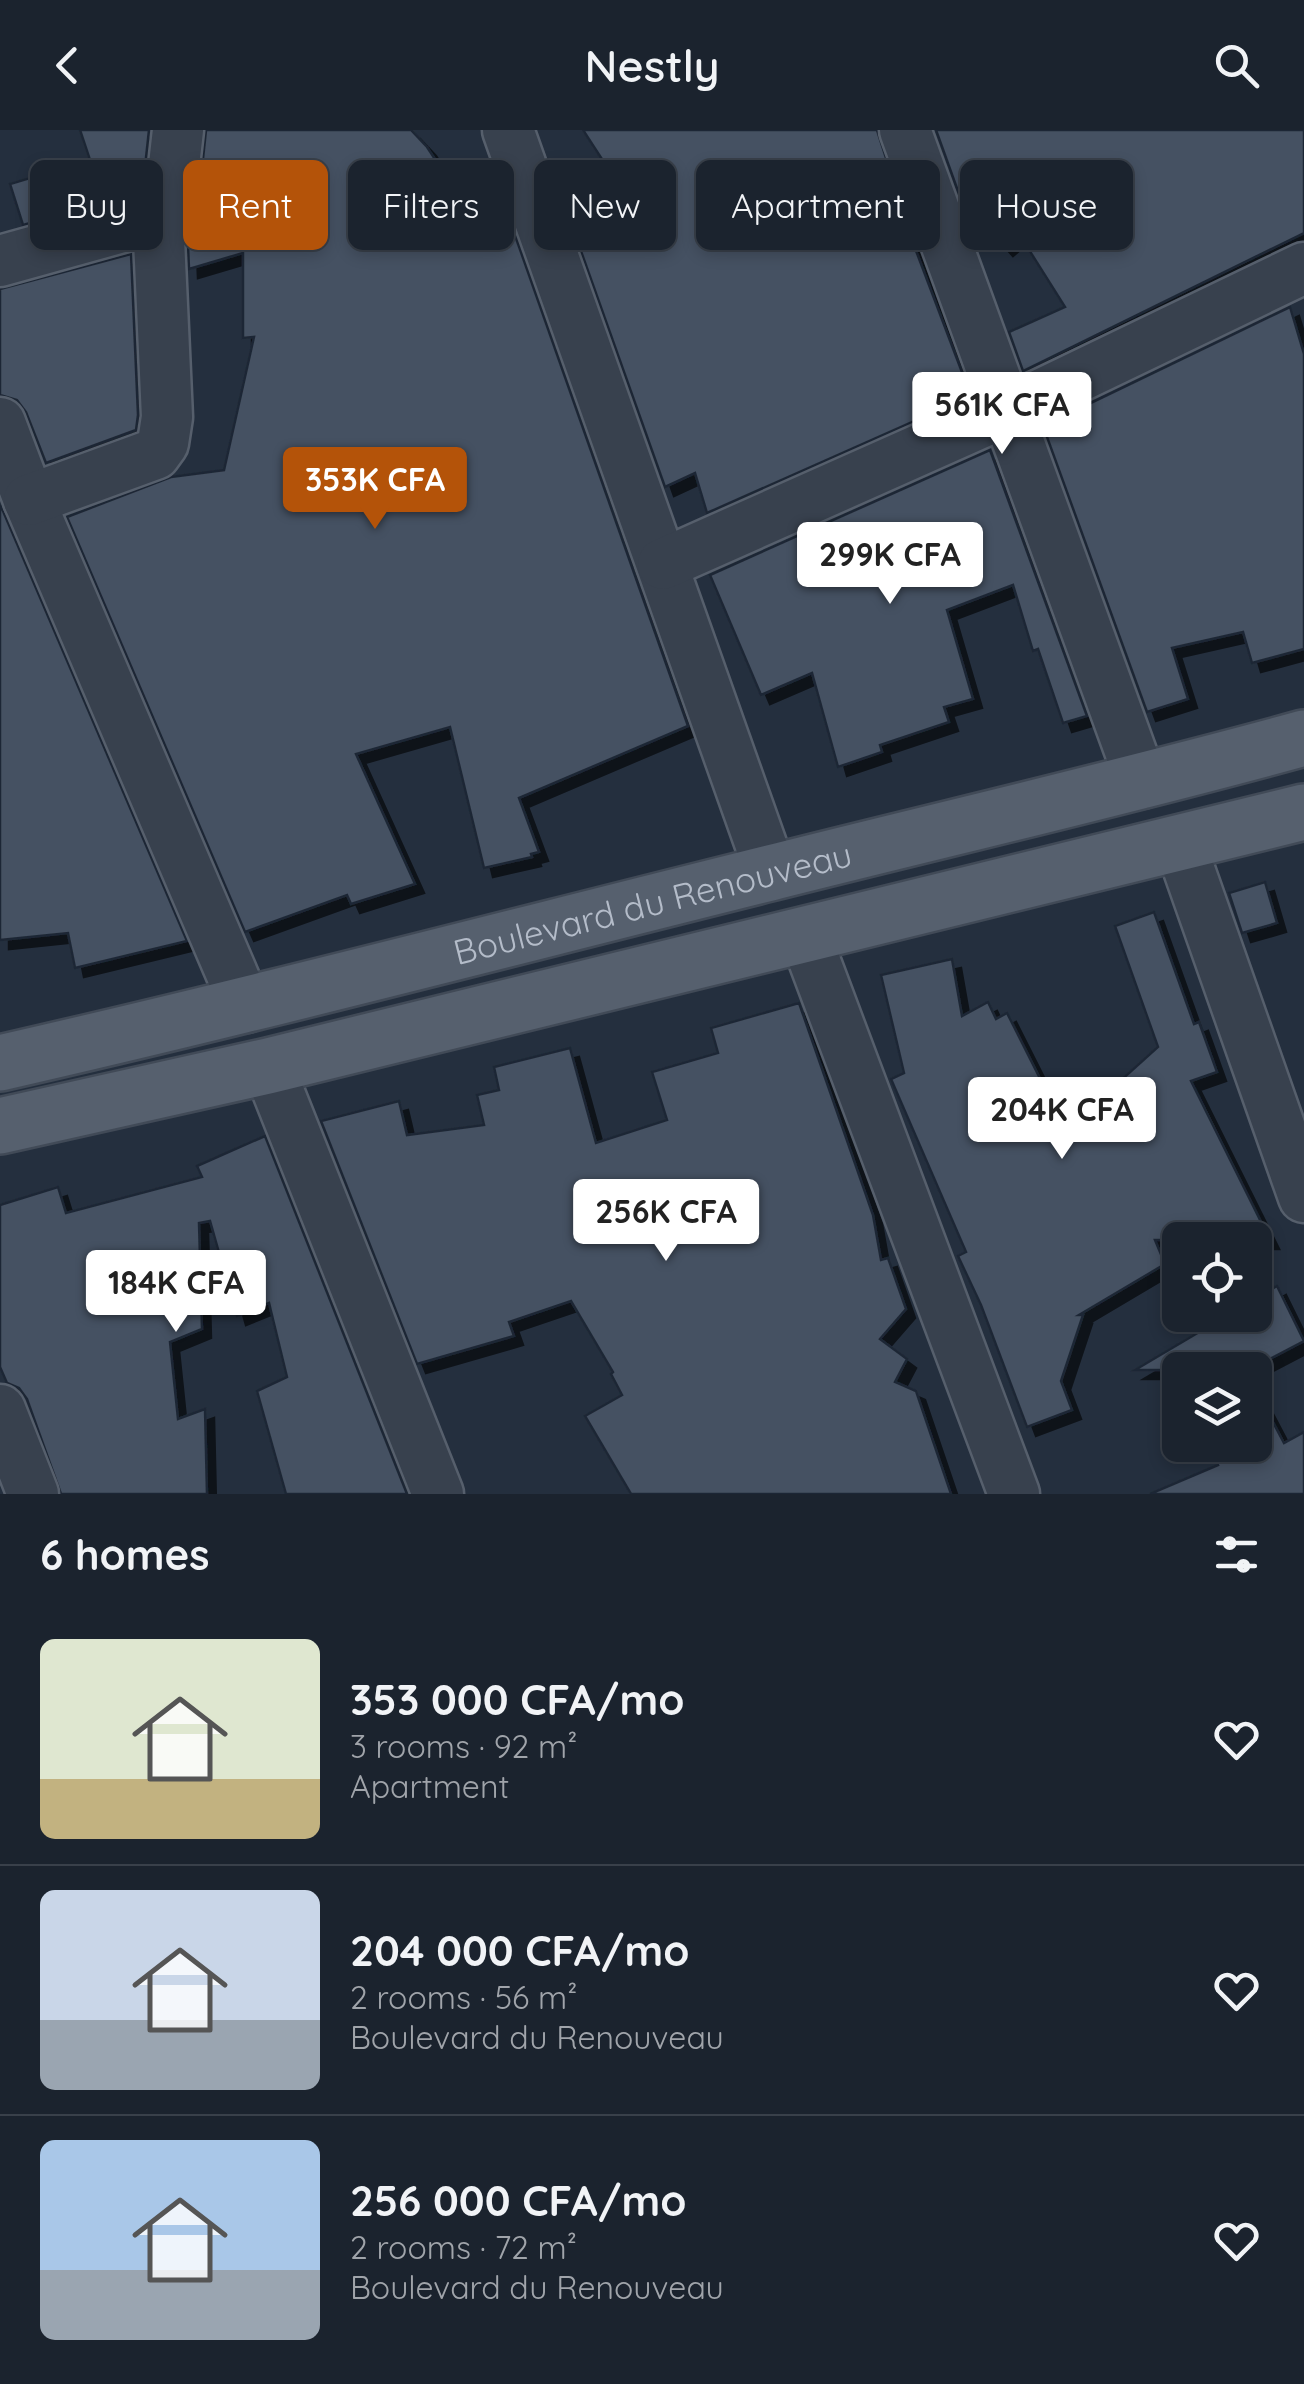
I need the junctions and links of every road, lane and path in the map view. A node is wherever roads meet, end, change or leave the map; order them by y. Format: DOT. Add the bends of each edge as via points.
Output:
graph roads {
  1 [pos="178,130"];
  2 [pos="508,130"];
  3 [pos="905,130"];
  4 [pos="163,205"];
  5 [pos="40,250"];
  6 [pos="159,250"];
  7 [pos="0,261"];
  8 [pos="1304,268"];
  9 [pos="1009,410"];
  10 [pos="0,423"];
  11 [pos="29,500"];
  12 [pos="664,564"];
  13 [pos="1304,738"];
  14 [pos="1142,782"];
  15 [pos="1304,812"];
  16 [pos="1180,844"];
  17 [pos="771,873"];
  18 [pos="804,933"];
  19 [pos="246,1007"];
  20 [pos="0,1063"];
  21 [pos="268,1066"];
  22 [pos="0,1126"];
  23 [pos="1304,1197"];
  24 [pos="0,1410"];
  25 [pos="33,1494"];
  26 [pos="438,1494"];
  27 [pos="1014,1494"];
  1 -- 4 [label="street"];
  2 -- 12 [label="street"];
  3 -- 9 [label="street"];
  5 -- 7 [label="street"];
  6 -- 11 [label="street" via="163,442 154,454"];
  8 -- 9 [label="street"];
  9 -- 12 [label="street"];
  9 -- 14 [label="street"];
  10 -- 11 [label="street"];
  11 -- 19 [label="street"];
  12 -- 17 [label="street"];
  13 -- 14 [label="main road, Boulevard du Renouveau"];
  14 -- 17 [label="main road, Boulevard du Renouveau"];
  15 -- 16 [label="main road, Boulevard du Renouveau"];
  16 -- 18 [label="main road, Boulevard du Renouveau"];
  16 -- 23 [label="street"];
  17 -- 19 [label="main road, Boulevard du Renouveau"];
  18 -- 21 [label="main road, Boulevard du Renouveau"];
  18 -- 27 [label="street"];
  19 -- 20 [label="main road, Boulevard du Renouveau"];
  21 -- 22 [label="main road, Boulevard du Renouveau"];
  21 -- 26 [label="street"];
  24 -- 25 [label="street"];
}
